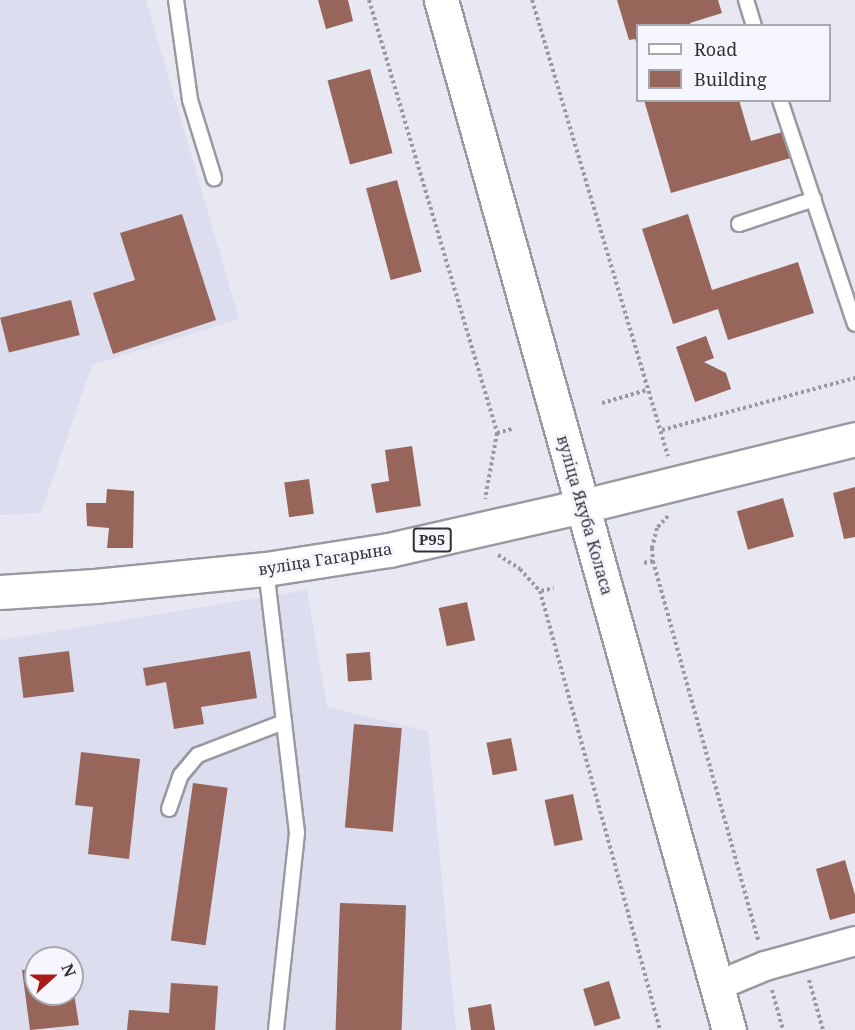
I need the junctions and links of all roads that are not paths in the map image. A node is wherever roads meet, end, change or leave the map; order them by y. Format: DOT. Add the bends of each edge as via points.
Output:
graph roads {
  1 [pos="176,0"];
  2 [pos="441,0"];
  3 [pos="746,0"];
  4 [pos="753,24"];
  5 [pos="781,102"];
  6 [pos="214,178"];
  7 [pos="814,199"];
  8 [pos="739,224"];
  9 [pos="855,324"];
  10 [pos="855,439"];
  11 [pos="583,506"];
  12 [pos="266,569"];
  13 [pos="0,592"];
  14 [pos="284,722"];
  15 [pos="169,808"];
  16 [pos="855,942"];
  17 [pos="717,986"];
  18 [pos="276,1030"];
  19 [pos="729,1030"];
  1 -- 6 [label="lane" via="190,100"];
  2 -- 11 [label="main road, вуліца Якуба Коласа"];
  3 -- 4 [label="lane"];
  5 -- 7 [label="lane"];
  7 -- 8 [label="lane"];
  7 -- 9 [label="lane"];
  10 -- 11 [label="main road, вуліца Гагарына / Р95"];
  11 -- 12 [label="main road, вуліца Гагарына / Р95" via="389,550"];
  11 -- 17 [label="main road, вуліца Якуба Коласа"];
  12 -- 13 [label="main road, вуліца Гагарына / Р95"];
  12 -- 14 [label="lane"];
  14 -- 15 [label="lane" via="198,755 181,775"];
  14 -- 18 [label="lane" via="297,833"];
  16 -- 17 [label="street" via="765,966"];
  17 -- 19 [label="main road, вуліца Якуба Коласа"];
}
